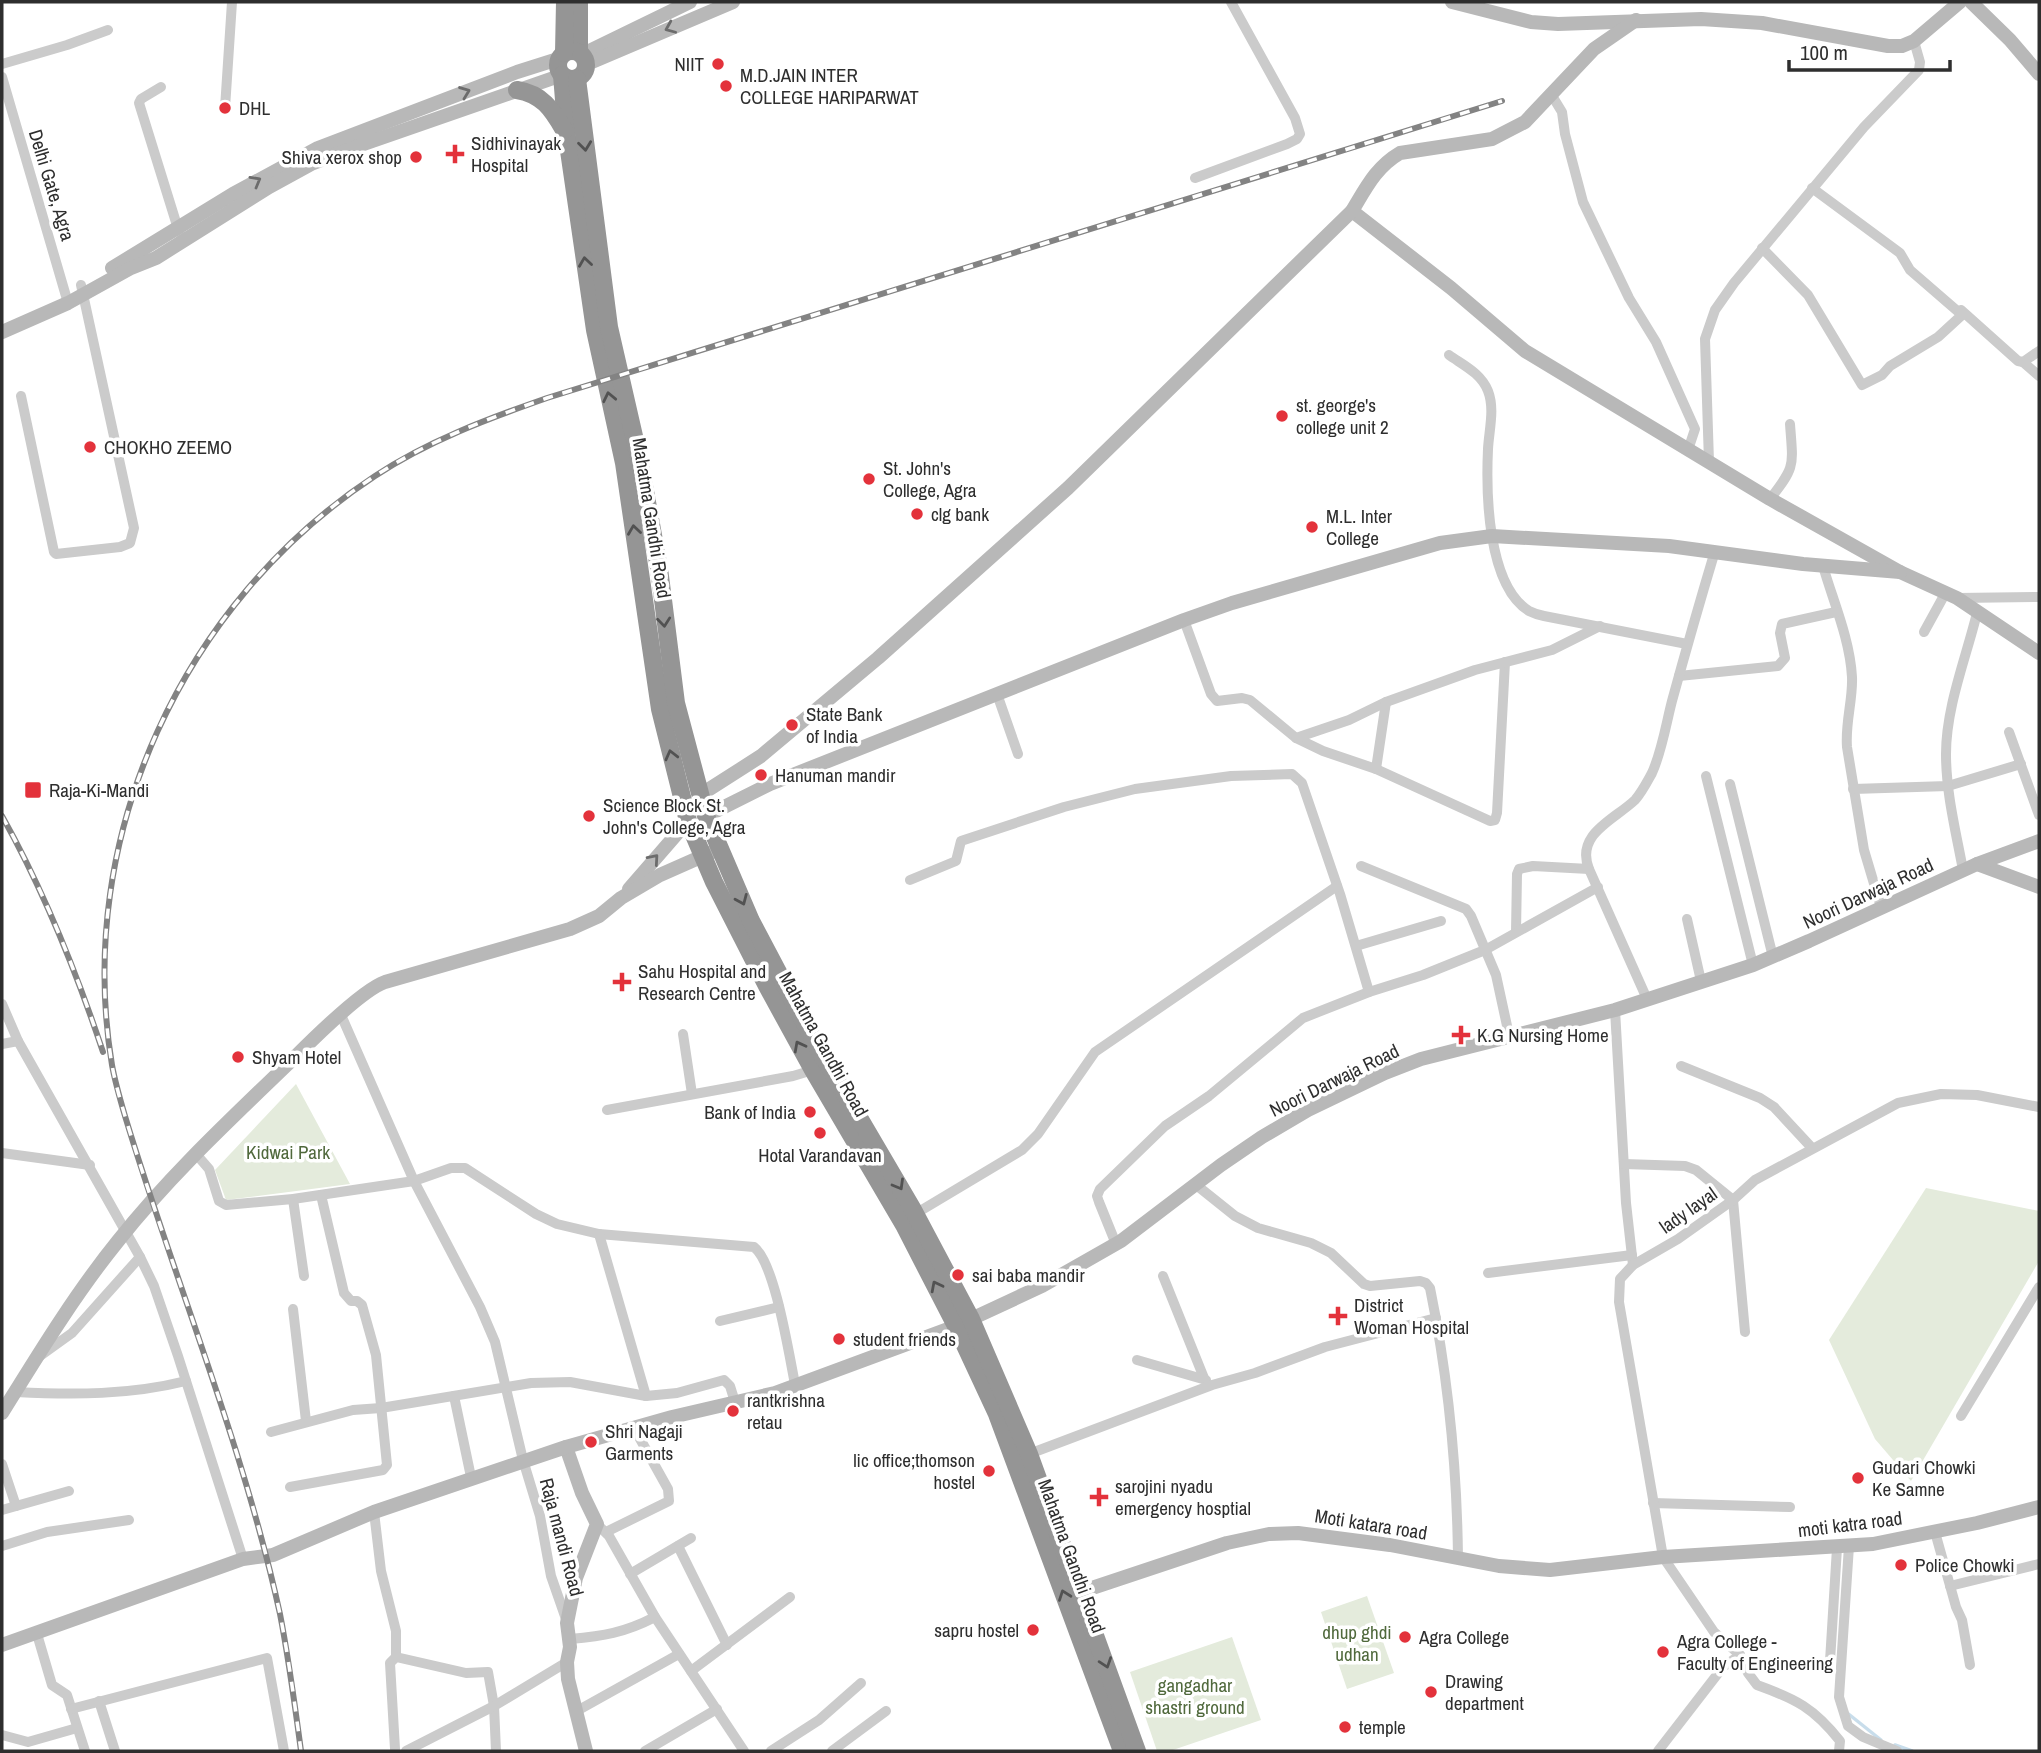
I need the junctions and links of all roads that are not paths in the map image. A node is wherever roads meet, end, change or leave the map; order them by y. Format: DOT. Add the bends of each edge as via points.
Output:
graph roads {
  1 [pos="232,2"];
  2 [pos="565,2"];
  3 [pos="579,2"];
  4 [pos="690,2"];
  5 [pos="733,2"];
  6 [pos="1231,2"];
  7 [pos="1452,2"];
  8 [pos="1960,2"];
  9 [pos="1971,2"];
  10 [pos="1636,20"];
  11 [pos="108,30"];
  12 [pos="1914,41"];
  13 [pos="573,62"];
  14 [pos="2,64"];
  15 [pos="2039,74"];
  16 [pos="2,77"];
  17 [pos="161,86"];
  18 [pos="517,90"];
  19 [pos="1551,94"];
  20 [pos="225,108"];
  21 [pos="2,123"];
  22 [pos="15,124"];
  23 [pos="373,133"];
  24 [pos="567,137"];
  25 [pos="1195,178"];
  26 [pos="1812,188"];
  27 [pos="1352,211"];
  28 [pos="180,235"];
  29 [pos="1762,248"];
  30 [pos="83,290"];
  31 [pos="63,301"];
  32 [pos="1961,310"];
  33 [pos="602,328"];
  34 [pos="2,332"];
  35 [pos="2039,351"];
  36 [pos="1448,355"];
  37 [pos="2023,362"];
  38 [pos="2039,376"];
  39 [pos="21,396"];
  40 [pos="1790,425"];
  41 [pos="1688,450"];
  42 [pos="631,461"];
  43 [pos="1709,462"];
  44 [pos="1769,499"];
  45 [pos="1492,536"];
  46 [pos="1714,551"];
  47 [pos="1823,566"];
  48 [pos="1900,572"];
  49 [pos="1951,595"];
  50 [pos="2039,597"];
  51 [pos="1836,612"];
  52 [pos="1977,612"];
  53 [pos="1184,620"];
  54 [pos="1600,626"];
  55 [pos="1924,632"];
  56 [pos="1687,644"];
  57 [pos="2039,653"];
  58 [pos="1506,662"];
  59 [pos="1679,676"];
  60 [pos="997,694"];
  61 [pos="1386,702"];
  62 [pos="2009,732"];
  63 [pos="1296,738"];
  64 [pos="1018,754"];
  65 [pos="2021,764"];
  66 [pos="1376,769"];
  67 [pos="736,773"];
  68 [pos="1706,776"];
  69 [pos="1730,784"];
  70 [pos="1948,786"];
  71 [pos="1853,789"];
  72 [pos="751,794"];
  73 [pos="700,795"];
  74 [pos="2039,815"];
  75 [pos="706,816"];
  76 [pos="688,821"];
  77 [pos="2039,842"];
  78 [pos="720,848"];
  79 [pos="702,856"];
  80 [pos="1977,864"];
  81 [pos="1361,866"];
  82 [pos="1589,869"];
  83 [pos="1963,870"];
  84 [pos="910,880"];
  85 [pos="1337,886"];
  86 [pos="1598,887"];
  87 [pos="2039,887"];
  88 [pos="621,898"];
  89 [pos="1881,907"];
  90 [pos="1687,919"];
  91 [pos="1441,922"];
  92 [pos="1516,932"];
  93 [pos="1356,946"];
  94 [pos="1485,950"];
  95 [pos="1773,957"];
  96 [pos="1753,965"];
  97 [pos="1701,981"];
  98 [pos="1369,992"];
  99 [pos="1647,999"];
  100 [pos="2,1004"];
  101 [pos="1615,1010"];
  102 [pos="341,1015"];
  103 [pos="683,1034"];
  104 [pos="1510,1035"];
  105 [pos="18,1041"];
  106 [pos="2,1044"];
  107 [pos="1682,1066"];
  108 [pos="813,1070"];
  109 [pos="692,1094"];
  110 [pos="2039,1107"];
  111 [pos="607,1110"];
  112 [pos="1812,1148"];
  113 [pos="2,1153"];
  114 [pos="196,1154"];
  115 [pos="1624,1164"];
  116 [pos="90,1165"];
  117 [pos="414,1181"];
  118 [pos="1195,1184"];
  119 [pos="321,1195"];
  120 [pos="293,1199"];
  121 [pos="1733,1200"];
  122 [pos="915,1214"];
  123 [pos="599,1234"];
  124 [pos="1116,1244"];
  125 [pos="140,1257"];
  126 [pos="1632,1260"];
  127 [pos="1488,1273"];
  128 [pos="304,1276"];
  129 [pos="1163,1276"];
  130 [pos="2039,1287"];
  131 [pos="779,1307"];
  132 [pos="293,1309"];
  133 [pos="1436,1318"];
  134 [pos="720,1321"];
  135 [pos="964,1322"];
  136 [pos="1745,1332"];
  137 [pos="37,1359"];
  138 [pos="1137,1360"];
  139 [pos="186,1381"];
  140 [pos="1208,1382"];
  141 [pos="795,1384"];
  142 [pos="505,1386"];
  143 [pos="16,1392"];
  144 [pos="454,1396"];
  145 [pos="646,1396"];
  146 [pos="735,1402"];
  147 [pos="381,1408"];
  148 [pos="2,1413"];
  149 [pos="1961,1416"];
  150 [pos="306,1422"];
  151 [pos="634,1427"];
  152 [pos="271,1432"];
  153 [pos="566,1447"];
  154 [pos="1029,1454"];
  155 [pos="523,1460"];
  156 [pos="2,1464"];
  157 [pos="471,1477"];
  158 [pos="290,1487"];
  159 [pos="69,1491"];
  160 [pos="1653,1503"];
  161 [pos="16,1506"];
  162 [pos="1790,1507"];
  163 [pos="2039,1507"];
  164 [pos="2,1510"];
  165 [pos="374,1512"];
  166 [pos="129,1520"];
  167 [pos="601,1528"];
  168 [pos="1935,1532"];
  169 [pos="691,1538"];
  170 [pos="2,1546"];
  171 [pos="678,1546"];
  172 [pos="1843,1547"];
  173 [pos="1663,1557"];
  174 [pos="1458,1558"];
  175 [pos="243,1559"];
  176 [pos="2039,1564"];
  177 [pos="630,1574"];
  178 [pos="1950,1586"];
  179 [pos="1080,1592"];
  180 [pos="790,1597"];
  181 [pos="655,1617"];
  182 [pos="568,1623"];
  183 [pos="37,1634"];
  184 [pos="570,1639"];
  185 [pos="2,1645"];
  186 [pos="727,1645"];
  187 [pos="679,1654"];
  188 [pos="1740,1655"];
  189 [pos="396,1657"];
  190 [pos="1830,1661"];
  191 [pos="567,1662"];
  192 [pos="1970,1665"];
  193 [pos="691,1671"];
  194 [pos="861,1683"];
  195 [pos="99,1701"];
  196 [pos="494,1706"];
  197 [pos="71,1709"];
  198 [pos="717,1709"];
  199 [pos="886,1711"];
  200 [pos="575,1712"];
  201 [pos="1848,1726"];
  202 [pos="77,1728"];
  203 [pos="1835,1734"];
  204 [pos="2,1735"];
  205 [pos="399,1750"];
  206 [pos="85,1751"];
  207 [pos="115,1751"];
  208 [pos="284,1751"];
  209 [pos="496,1751"];
  210 [pos="586,1751"];
  211 [pos="645,1751"];
  212 [pos="744,1751"];
  213 [pos="771,1751"];
  214 [pos="832,1751"];
  215 [pos="1122,1751"];
  216 [pos="1137,1751"];
  217 [pos="1658,1751"];
  218 [pos="1839,1751"];
  219 [pos="1897,1751"];
  1 -- 20 [label="street"];
  2 -- 13 [label="highway, Mahatma Gandhi Road"];
  3 -- 13 [label="highway, Mahatma Gandhi Road"];
  4 -- 13 [label="street"];
  5 -- 13 [label="street, one-way"];
  6 -- 25 [label="street" via="1300,134 1287,144"];
  7 -- 10 [label="street" via="1531,22"];
  8 -- 12 [label="street"];
  9 -- 15 [label="street"];
  10 -- 12 [label="street" via="1762,23 1888,46"];
  10 -- 19 [label="street" via="1594,49"];
  11 -- 14 [label="street"];
  12 -- 26 [label="street" via="1919,70"];
  13 -- 18 [label="street"];
  23 -- 13 [label="street, one-way" via="517,72"];
  13 -- 24 [label="highway, Mahatma Gandhi Road"];
  13 -- 33 [label="highway, Mahatma Gandhi Road, one-way"];
  16 -- 22 [label="street, Delhi Gate, Agra"];
  17 -- 28 [label="street" via="139,103"];
  18 -- 23 [label="street"];
  18 -- 24 [label="highway" via="530,92 549,106"];
  19 -- 27 [label="street" via="1525,122 1492,139 1400,153 1375,173"];
  19 -- 41 [label="street" via="1562,112 1583,202 1629,298 1656,342 1695,429"];
  21 -- 22 [label="street"];
  22 -- 31 [label="street, Delhi Gate, Agra"];
  23 -- 28 [label="street" via="318,148"];
  33 -- 24 [label="highway, Mahatma Gandhi Road, one-way"];
  26 -- 29 [label="street"];
  26 -- 29 [label="street" via="1900,253 1910,270 1962,315 1938,337 1862,385 1808,295"];
  27 -- 41 [label="street" via="1525,351"];
  27 -- 67 [label="street" via="1068,488 878,658"];
  28 -- 30 [label="street"];
  29 -- 43 [label="street" via="1715,310 1705,339"];
  30 -- 31 [label="street"];
  30 -- 39 [label="street" via="134,528 130,543 54,552"];
  31 -- 34 [label="street"];
  32 -- 37 [label="street"];
  33 -- 42 [label="highway, Mahatma Gandhi Road"];
  35 -- 37 [label="street"];
  36 -- 45 [label="street" via="1476,374 1488,392"];
  37 -- 38 [label="street"];
  40 -- 44 [label="street" via="1791,467"];
  41 -- 43 [label="street"];
  42 -- 73 [label="highway, Mahatma Gandhi Road, one-way" via="659,568 676,703"];
  76 -- 42 [label="highway, Mahatma Gandhi Road, one-way" via="660,709"];
  43 -- 44 [label="street"];
  44 -- 48 [label="street"];
  45 -- 46 [label="street"];
  45 -- 53 [label="street" via="1440,543"];
  45 -- 54 [label="street" via="1507,585 1529,611"];
  46 -- 47 [label="street"];
  46 -- 56 [label="street"];
  47 -- 48 [label="street"];
  47 -- 51 [label="street"];
  48 -- 49 [label="street"];
  49 -- 50 [label="street"];
  49 -- 52 [label="street"];
  49 -- 55 [label="street"];
  51 -- 59 [label="street" via="1782,624 1785,658 1777,666"];
  51 -- 71 [label="street" via="1852,672 1846,730"];
  52 -- 57 [label="street"];
  52 -- 70 [label="street" via="1950,723"];
  53 -- 60 [label="street"];
  53 -- 63 [label="street" via="1214,699 1250,700"];
  54 -- 56 [label="street"];
  54 -- 58 [label="street" via="1552,650"];
  56 -- 59 [label="street"];
  58 -- 61 [label="street"];
  58 -- 66 [label="street" via="1495,820 1480,818"];
  59 -- 82 [label="street" via="1653,770 1634,800 1589,840"];
  60 -- 64 [label="street"];
  60 -- 72 [label="street"];
  61 -- 63 [label="street"];
  61 -- 66 [label="street"];
  62 -- 65 [label="street"];
  63 -- 66 [label="street"];
  65 -- 70 [label="street"];
  65 -- 74 [label="street"];
  67 -- 72 [label="street"];
  67 -- 73 [label="street"];
  68 -- 96 [label="street"];
  69 -- 95 [label="street"];
  70 -- 71 [label="street"];
  70 -- 83 [label="street"];
  71 -- 89 [label="street"];
  72 -- 75 [label="street"];
  73 -- 75 [label="highway, Mahatma Gandhi Road"];
  75 -- 78 [label="highway, Mahatma Gandhi Road"];
  76 -- 79 [label="highway, Mahatma Gandhi Road"];
  88 -- 76 [label="street, one-way"];
  77 -- 80 [label="street, Noori Darwaja Road"];
  78 -- 79 [label="street"];
  78 -- 122 [label="highway, Mahatma Gandhi Road, one-way" via="751,921 817,1046"];
  79 -- 88 [label="street"];
  108 -- 79 [label="highway, Mahatma Gandhi Road, one-way"];
  80 -- 83 [label="street, Noori Darwaja Road"];
  80 -- 87 [label="street"];
  81 -- 94 [label="street" via="1466,909"];
  82 -- 86 [label="street"];
  82 -- 92 [label="street" via="1519,869"];
  83 -- 89 [label="street, Noori Darwaja Road"];
  84 -- 85 [label="street" via="956,861 961,841 1052,811 1135,789 1280,773 1292,774 1302,783"];
  85 -- 93 [label="street"];
  85 -- 122 [label="street" via="1095,1052 1022,1150"];
  86 -- 92 [label="street"];
  86 -- 99 [label="street"];
  88 -- 102 [label="street" via="599,916 570,929 379,984"];
  89 -- 95 [label="street, Noori Darwaja Road"];
  90 -- 97 [label="street"];
  91 -- 93 [label="street"];
  92 -- 94 [label="street"];
  93 -- 98 [label="street"];
  94 -- 98 [label="street"];
  94 -- 104 [label="street"];
  95 -- 96 [label="street, Noori Darwaja Road"];
  96 -- 97 [label="street, Noori Darwaja Road"];
  97 -- 99 [label="street, Noori Darwaja Road"];
  98 -- 124 [label="street" via="1288,1028 1209,1096 1165,1126 1107,1182 1097,1196"];
  99 -- 101 [label="street, Noori Darwaja Road"];
  100 -- 105 [label="street"];
  101 -- 104 [label="street, Noori Darwaja Road"];
  101 -- 115 [label="street"];
  102 -- 114 [label="street"];
  102 -- 117 [label="street, Raja mandi Road"];
  103 -- 109 [label="street"];
  104 -- 118 [label="street, Noori Darwaja Road" via="1420,1059 1351,1088 1262,1137"];
  105 -- 106 [label="street"];
  105 -- 116 [label="street"];
  107 -- 112 [label="street" via="1760,1098"];
  108 -- 109 [label="street"];
  135 -- 108 [label="highway, Mahatma Gandhi Road, one-way"];
  109 -- 111 [label="street"];
  110 -- 112 [label="street, lady layal" via="1977,1095 1922,1097 1898,1103"];
  112 -- 121 [label="street, lady layal" via="1755,1180"];
  113 -- 116 [label="street"];
  114 -- 120 [label="street" via="209,1169 223,1204"];
  114 -- 137 [label="street" via="117,1242"];
  115 -- 121 [label="street" via="1685,1166"];
  115 -- 126 [label="street"];
  116 -- 125 [label="street"];
  117 -- 119 [label="street"];
  117 -- 123 [label="street" via="465,1168 536,1214"];
  117 -- 142 [label="street, Raja mandi Road" via="488,1325"];
  118 -- 124 [label="street, Noori Darwaja Road"];
  118 -- 133 [label="street" via="1258,1228 1331,1253 1364,1284 1426,1283"];
  119 -- 120 [label="street"];
  119 -- 147 [label="street" via="344,1293 362,1305 376,1355"];
  120 -- 128 [label="street"];
  121 -- 126 [label="street, lady layal" via="1667,1247"];
  121 -- 136 [label="street"];
  122 -- 135 [label="highway, Mahatma Gandhi Road"];
  123 -- 131 [label="street" via="754,1247 763,1256"];
  123 -- 145 [label="street"];
  124 -- 135 [label="street, Noori Darwaja Road" via="1042,1286"];
  125 -- 137 [label="street" via="72,1333"];
  125 -- 139 [label="street" via="155,1286"];
  126 -- 127 [label="street"];
  126 -- 160 [label="street" via="1618,1289"];
  129 -- 140 [label="street"];
  130 -- 149 [label="street"];
  131 -- 134 [label="street"];
  131 -- 141 [label="street"];
  132 -- 150 [label="street"];
  133 -- 140 [label="street" via="1325,1347 1255,1373"];
  133 -- 174 [label="street" via="1455,1473"];
  135 -- 141 [label="street, Noori Darwaja Road"];
  135 -- 154 [label="highway, Mahatma Gandhi Road"];
  215 -- 135 [label="highway, Mahatma Gandhi Road, one-way"];
  137 -- 143 [label="street"];
  138 -- 140 [label="street"];
  139 -- 143 [label="street" via="130,1392"];
  139 -- 175 [label="street"];
  140 -- 154 [label="street"];
  141 -- 146 [label="street, Noori Darwaja Road"];
  142 -- 144 [label="street"];
  142 -- 145 [label="street" via="570,1382"];
  142 -- 155 [label="street, Raja mandi Road"];
  143 -- 148 [label="street"];
  144 -- 147 [label="street"];
  144 -- 157 [label="street"];
  145 -- 146 [label="street" via="723,1380"];
  146 -- 151 [label="street, Noori Darwaja Road"];
  147 -- 150 [label="street"];
  147 -- 158 [label="street" via="386,1468"];
  150 -- 152 [label="street"];
  151 -- 153 [label="street, Noori Darwaja Road"];
  151 -- 167 [label="street" via="668,1489 668,1501"];
  153 -- 155 [label="street, Noori Darwaja Road"];
  153 -- 167 [label="street"];
  154 -- 179 [label="highway, Mahatma Gandhi Road"];
  155 -- 157 [label="street, Noori Darwaja Road"];
  155 -- 182 [label="street, Raja mandi Road" via="551,1576"];
  156 -- 161 [label="street"];
  157 -- 165 [label="street, Noori Darwaja Road"];
  159 -- 161 [label="street"];
  160 -- 162 [label="street"];
  160 -- 173 [label="street"];
  161 -- 164 [label="street"];
  163 -- 168 [label="street, moti katra road"];
  165 -- 175 [label="street, Noori Darwaja Road" via="273,1555"];
  165 -- 189 [label="street" via="381,1571 396,1631"];
  166 -- 170 [label="street" via="47,1532"];
  167 -- 177 [label="street"];
  167 -- 182 [label="street" via="576,1578"];
  168 -- 172 [label="street, moti katra road"];
  168 -- 178 [label="street"];
  169 -- 171 [label="street"];
  171 -- 177 [label="street"];
  171 -- 186 [label="street"];
  172 -- 173 [label="street, moti katra road"];
  172 -- 190 [label="street, moti katra road"];
  172 -- 201 [label="street" via="1839,1692"];
  173 -- 174 [label="street, Moti katara road" via="1532,1570"];
  173 -- 188 [label="street" via="1714,1632"];
  174 -- 179 [label="street, Moti katara road" via="1298,1533 1269,1534 1227,1543"];
  175 -- 183 [label="street, Noori Darwaja Road"];
  176 -- 178 [label="street"];
  177 -- 181 [label="street"];
  178 -- 192 [label="street"];
  179 -- 216 [label="highway, Mahatma Gandhi Road, one-way"];
  180 -- 186 [label="street"];
  181 -- 184 [label="street" via="609,1636"];
  181 -- 187 [label="street"];
  182 -- 184 [label="street"];
  183 -- 185 [label="street, Noori Darwaja Road"];
  183 -- 197 [label="street" via="52,1685 66,1693"];
  184 -- 191 [label="street"];
  186 -- 193 [label="street"];
  187 -- 193 [label="street"];
  187 -- 200 [label="street"];
  188 -- 203 [label="street" via="1758,1685 1800,1702"];
  188 -- 217 [label="street" via="1723,1667"];
  189 -- 196 [label="street" via="457,1672 488,1672"];
  189 -- 205 [label="street" via="390,1663"];
  191 -- 196 [label="street"];
  191 -- 200 [label="street"];
  193 -- 198 [label="street"];
  194 -- 213 [label="street" via="819,1720"];
  195 -- 197 [label="street"];
  195 -- 207 [label="street"];
  195 -- 208 [label="street" via="267,1658"];
  196 -- 205 [label="street"];
  196 -- 209 [label="street"];
  197 -- 202 [label="street"];
  198 -- 211 [label="street"];
  198 -- 212 [label="street"];
  199 -- 214 [label="street"];
  200 -- 210 [label="street"];
  201 -- 203 [label="street"];
  201 -- 219 [label="street"];
  202 -- 204 [label="street" via="28,1742"];
  202 -- 206 [label="street"];
  203 -- 218 [label="street"];
}
